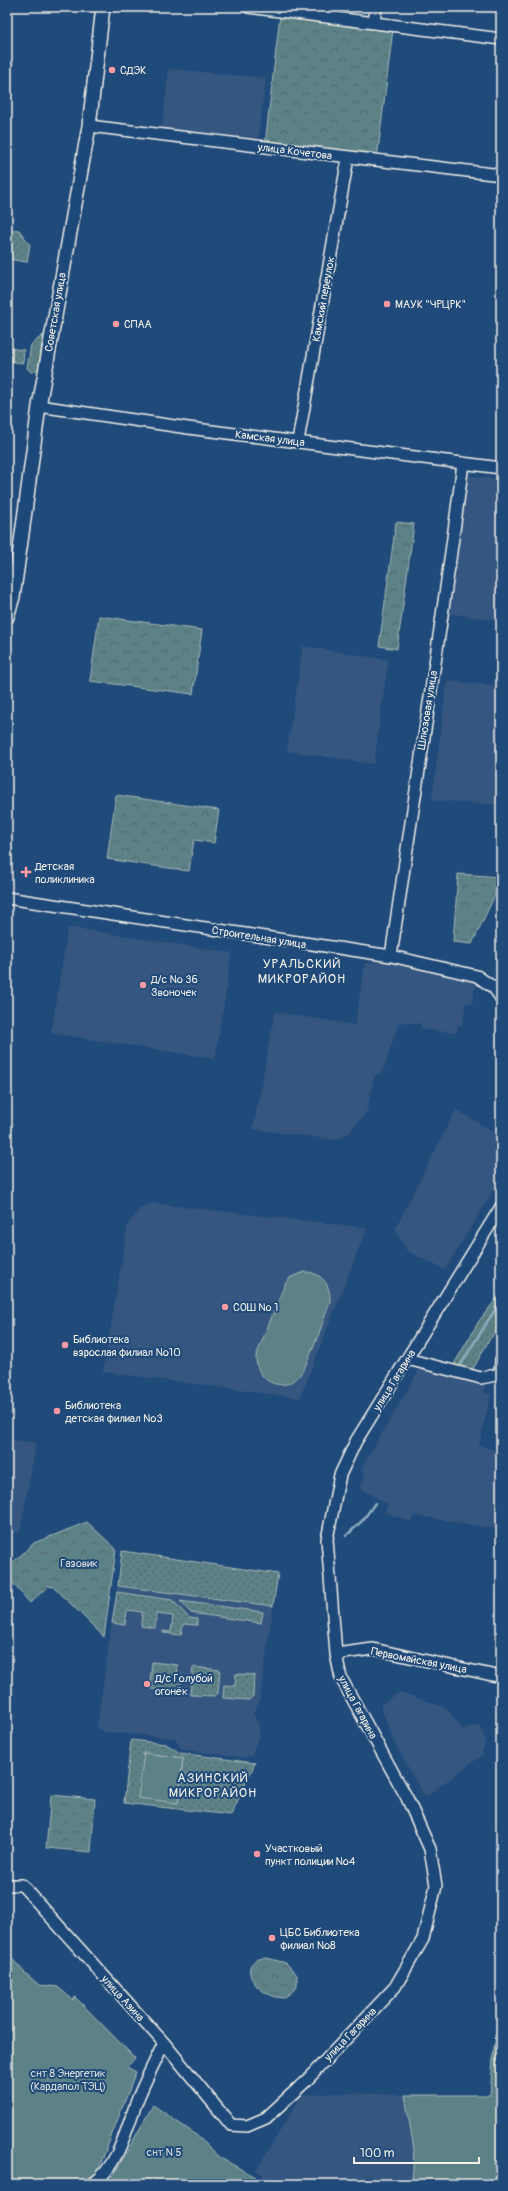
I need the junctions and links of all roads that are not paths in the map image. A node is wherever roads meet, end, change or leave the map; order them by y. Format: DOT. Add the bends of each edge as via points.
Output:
graph roads {
  1 [pos="103,7"];
  2 [pos="248,7"];
  3 [pos="376,7"];
  4 [pos="374,23"];
  5 [pos="501,39"];
  6 [pos="89,126"];
  7 [pos="348,158"];
  8 [pos="501,174"];
  9 [pos="39,406"];
  10 [pos="298,441"];
  11 [pos="463,463"];
  12 [pos="501,468"];
  13 [pos="7,617"];
  14 [pos="7,898"];
  15 [pos="391,956"];
  16 [pos="501,998"];
  17 [pos="501,1207"];
  18 [pos="407,1359"];
  19 [pos="501,1360"];
  20 [pos="501,1375"];
  21 [pos="336,1654"];
  22 [pos="501,1677"];
  23 [pos="7,1885"];
  24 [pos="164,2043"];
  25 [pos="231,2125"];
  26 [pos="93,2184"];
  1 -- 6 [label="main road, Советская улица"];
  2 -- 4 [label="street"];
  3 -- 4 [label="street"];
  4 -- 5 [label="street"];
  6 -- 7 [label="street, улица Кочетова"];
  6 -- 9 [label="main road, Советская улица"];
  7 -- 8 [label="street, улица Кочетова"];
  7 -- 10 [label="street, Камский переулок"];
  9 -- 10 [label="street, Камская улица"];
  9 -- 13 [label="main road, Советская улица" via="22,534"];
  10 -- 11 [label="street, Камская улица"];
  11 -- 12 [label="street, Камская улица"];
  11 -- 15 [label="street, Шлюзовая улица" via="447,589"];
  14 -- 15 [label="street, Строительная улица"];
  15 -- 16 [label="street, Строительная улица" via="478,976 494,988"];
  17 -- 18 [label="street, улица Гагарина"];
  18 -- 20 [label="street" via="481,1378"];
  18 -- 21 [label="street, улица Гагарина" via="356,1441 340,1475 327,1539"];
  19 -- 20 [label="street"];
  21 -- 22 [label="street, Первомайская улица" via="373,1649"];
  21 -- 25 [label="street, улица Гагарина" via="341,1678 407,1798 430,1849 436,1886 423,1939 395,1987 306,2081 266,2118 247,2126"];
  23 -- 24 [label="street, улица Азина" via="22,1885"];
  24 -- 25 [label="street, улица Азина"];
  24 -- 26 [label="street" via="146,2078 119,2149 100,2179"];
}
